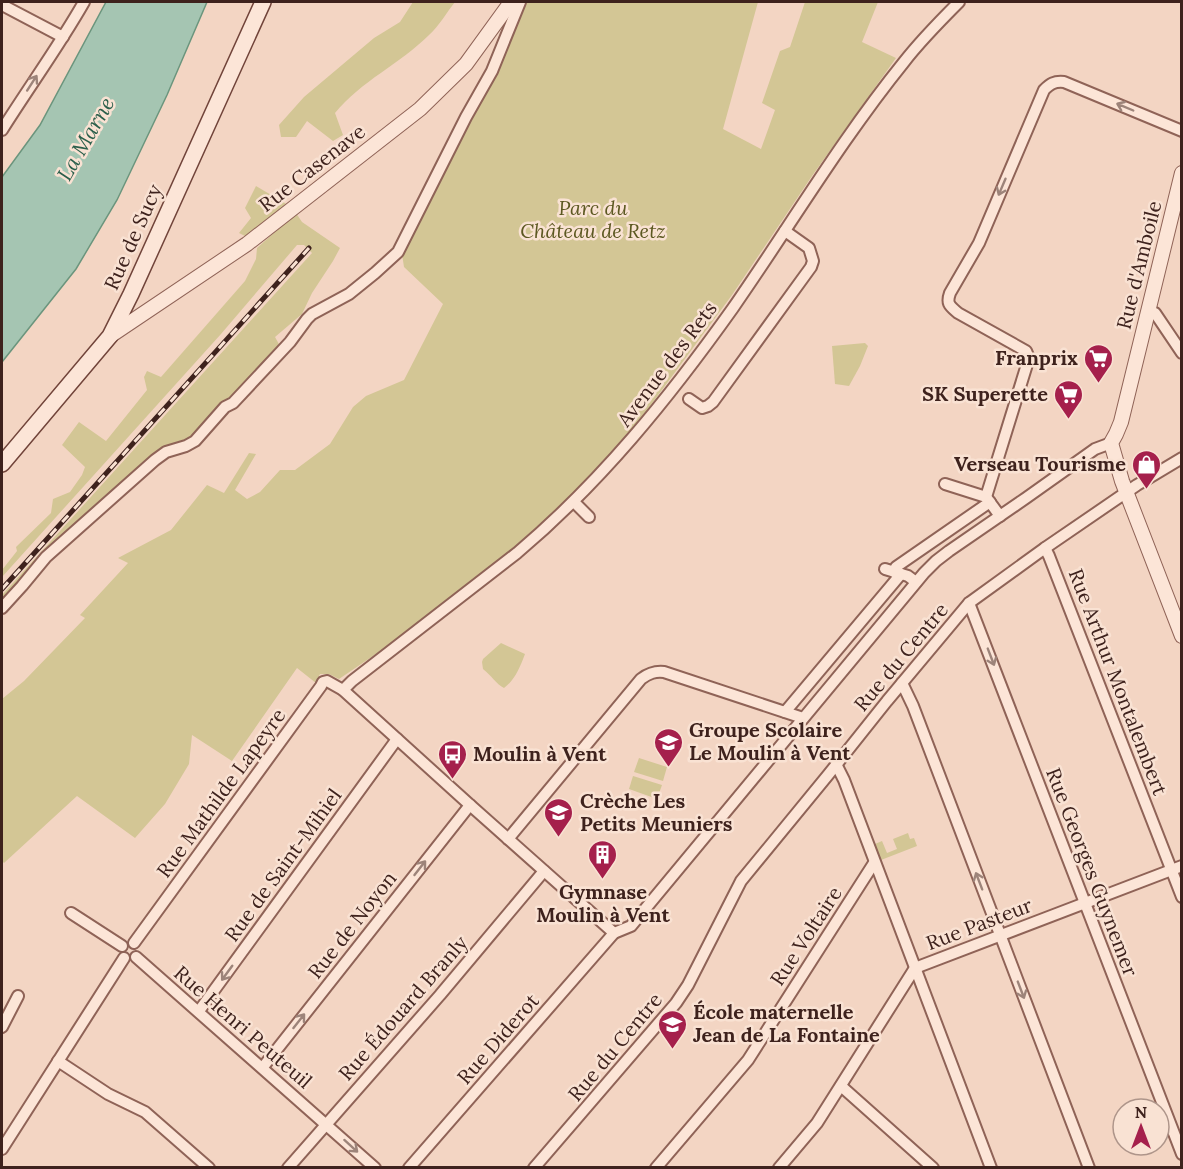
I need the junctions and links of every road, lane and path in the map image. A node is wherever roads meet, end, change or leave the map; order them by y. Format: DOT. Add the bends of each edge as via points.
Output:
graph roads {
  1 [pos="84,2"];
  2 [pos="263,2"];
  3 [pos="510,2"];
  4 [pos="520,2"];
  5 [pos="959,2"];
  6 [pos="2,5"];
  7 [pos="63,37"];
  8 [pos="2,130"];
  9 [pos="1182,131"];
  10 [pos="1182,173"];
  11 [pos="1178,204"];
  12 [pos="785,231"];
  13 [pos="1148,311"];
  14 [pos="110,336"];
  15 [pos="1182,352"];
  16 [pos="689,399"];
  17 [pos="1111,442"];
  18 [pos="1182,458"];
  19 [pos="2,464"];
  20 [pos="945,484"];
  21 [pos="1127,493"];
  22 [pos="988,499"];
  23 [pos="574,502"];
  24 [pos="1000,516"];
  25 [pos="589,517"];
  26 [pos="1045,548"];
  27 [pos="893,572"];
  28 [pos="916,582"];
  29 [pos="969,603"];
  30 [pos="2,608"];
  31 [pos="1182,636"];
  32 [pos="902,683"];
  33 [pos="343,690"];
  34 [pos="785,712"];
  35 [pos="803,718"];
  36 [pos="397,739"];
  37 [pos="836,764"];
  38 [pos="470,805"];
  39 [pos="508,839"];
  40 [pos="874,863"];
  41 [pos="1176,868"];
  42 [pos="544,871"];
  43 [pos="1182,897"];
  44 [pos="1085,903"];
  45 [pos="71,913"];
  46 [pos="614,933"];
  47 [pos="1000,935"];
  48 [pos="134,943"];
  49 [pos="122,946"];
  50 [pos="136,957"];
  51 [pos="124,958"];
  52 [pos="915,968"];
  53 [pos="18,996"];
  54 [pos="199,1011"];
  55 [pos="2,1027"];
  56 [pos="58,1061"];
  57 [pos="263,1067"];
  58 [pos="842,1086"];
  59 [pos="327,1124"];
  60 [pos="2,1149"];
  61 [pos="1182,1154"];
  62 [pos="209,1167"];
  63 [pos="288,1167"];
  64 [pos="375,1167"];
  65 [pos="409,1167"];
  66 [pos="534,1167"];
  67 [pos="656,1167"];
  68 [pos="779,1167"];
  69 [pos="933,1167"];
  70 [pos="991,1167"];
  71 [pos="1089,1167"];
  1 -- 7 [label="street"];
  2 -- 14 [label="main road, Rue de Sucy"];
  3 -- 14 [label="street, Rue Casenave" via="466,64 420,109 247,244"];
  4 -- 30 [label="street" via="492,70 398,252 349,294 312,314 195,441 155,460 46,557"];
  5 -- 12 [label="street, Avenue des Rets" via="892,77"];
  6 -- 7 [label="street"];
  8 -- 7 [label="street, one-way"];
  9 -- 22 [label="street, one-way" via="1064,82 1049,84 1044,90 979,243 948,300 958,313 1026,351 1029,358"];
  10 -- 11 [label="street, Rue d'Amboile"];
  11 -- 13 [label="street, Rue d'Amboile"];
  12 -- 16 [label="street" via="809,248 811,267 713,402 702,408"];
  12 -- 23 [label="street, Avenue des Rets" via="674,387 632,440"];
  13 -- 15 [label="street" via="1155,313"];
  13 -- 17 [label="street, Rue d'Amboile" via="1121,422"];
  14 -- 19 [label="main road, Rue de Sucy"];
  17 -- 21 [label="street"];
  17 -- 24 [label="street, Rue Diderot" via="1095,449"];
  18 -- 21 [label="street, Rue du Centre"];
  20 -- 22 [label="street"];
  21 -- 26 [label="street, Rue du Centre"];
  21 -- 31 [label="street"];
  22 -- 24 [label="street"];
  22 -- 27 [label="street"];
  23 -- 25 [label="street"];
  23 -- 33 [label="street, Avenue des Rets" via="517,553"];
  24 -- 28 [label="street, Rue Diderot" via="936,561"];
  26 -- 29 [label="street, Rue du Centre"];
  26 -- 41 [label="street, Rue Arthur Montalembert"];
  27 -- 28 [label="street"];
  27 -- 34 [label="street"];
  28 -- 35 [label="street, Rue Diderot"];
  29 -- 32 [label="street, Rue du Centre"];
  29 -- 44 [label="street, Rue Georges Guynemer, one-way"];
  32 -- 37 [label="street, Rue du Centre"];
  47 -- 32 [label="street, one-way"];
  33 -- 36 [label="street"];
  33 -- 48 [label="street, Rue Mathilde Lapeyre" via="323,682"];
  34 -- 35 [label="street"];
  34 -- 39 [label="street" via="664,672 650,673"];
  35 -- 46 [label="street, Rue Diderot" via="631,926"];
  36 -- 38 [label="street"];
  36 -- 54 [label="street, Rue de Saint-Mihiel, one-way"];
  37 -- 40 [label="street"];
  37 -- 66 [label="street, Rue du Centre" via="741,881 676,1003"];
  38 -- 39 [label="street"];
  57 -- 38 [label="street, Rue de Noyon, one-way"];
  39 -- 42 [label="street"];
  40 -- 52 [label="street"];
  40 -- 67 [label="street, Rue Voltaire" via="748,1060"];
  41 -- 43 [label="street, Rue Arthur Montalembert"];
  41 -- 44 [label="street, Rue Pasteur"];
  42 -- 46 [label="street"];
  42 -- 59 [label="street, Rue Édouard Branly"];
  44 -- 47 [label="street, Rue Pasteur"];
  44 -- 61 [label="street, Rue Georges Guynemer"];
  45 -- 49 [label="street"];
  46 -- 65 [label="street, Rue Diderot"];
  47 -- 52 [label="street, Rue Pasteur"];
  47 -- 71 [label="street, one-way"];
  48 -- 49 [label="street"];
  48 -- 50 [label="street" via="138,949"];
  49 -- 51 [label="street"];
  50 -- 51 [label="street"];
  50 -- 54 [label="street, Rue Henri Peuteuil"];
  51 -- 56 [label="street"];
  52 -- 58 [label="street, Rue Pasteur"];
  52 -- 70 [label="street"];
  53 -- 55 [label="street"];
  54 -- 57 [label="street, Rue Henri Peuteuil"];
  56 -- 60 [label="street"];
  56 -- 62 [label="street" via="108,1094 145,1112"];
  57 -- 59 [label="street, Rue Henri Peuteuil"];
  58 -- 68 [label="street, Rue Pasteur"];
  58 -- 69 [label="street"];
  59 -- 63 [label="street, Rue Édouard Branly"];
  59 -- 64 [label="street, Rue Henri Peuteuil, one-way"];
}
